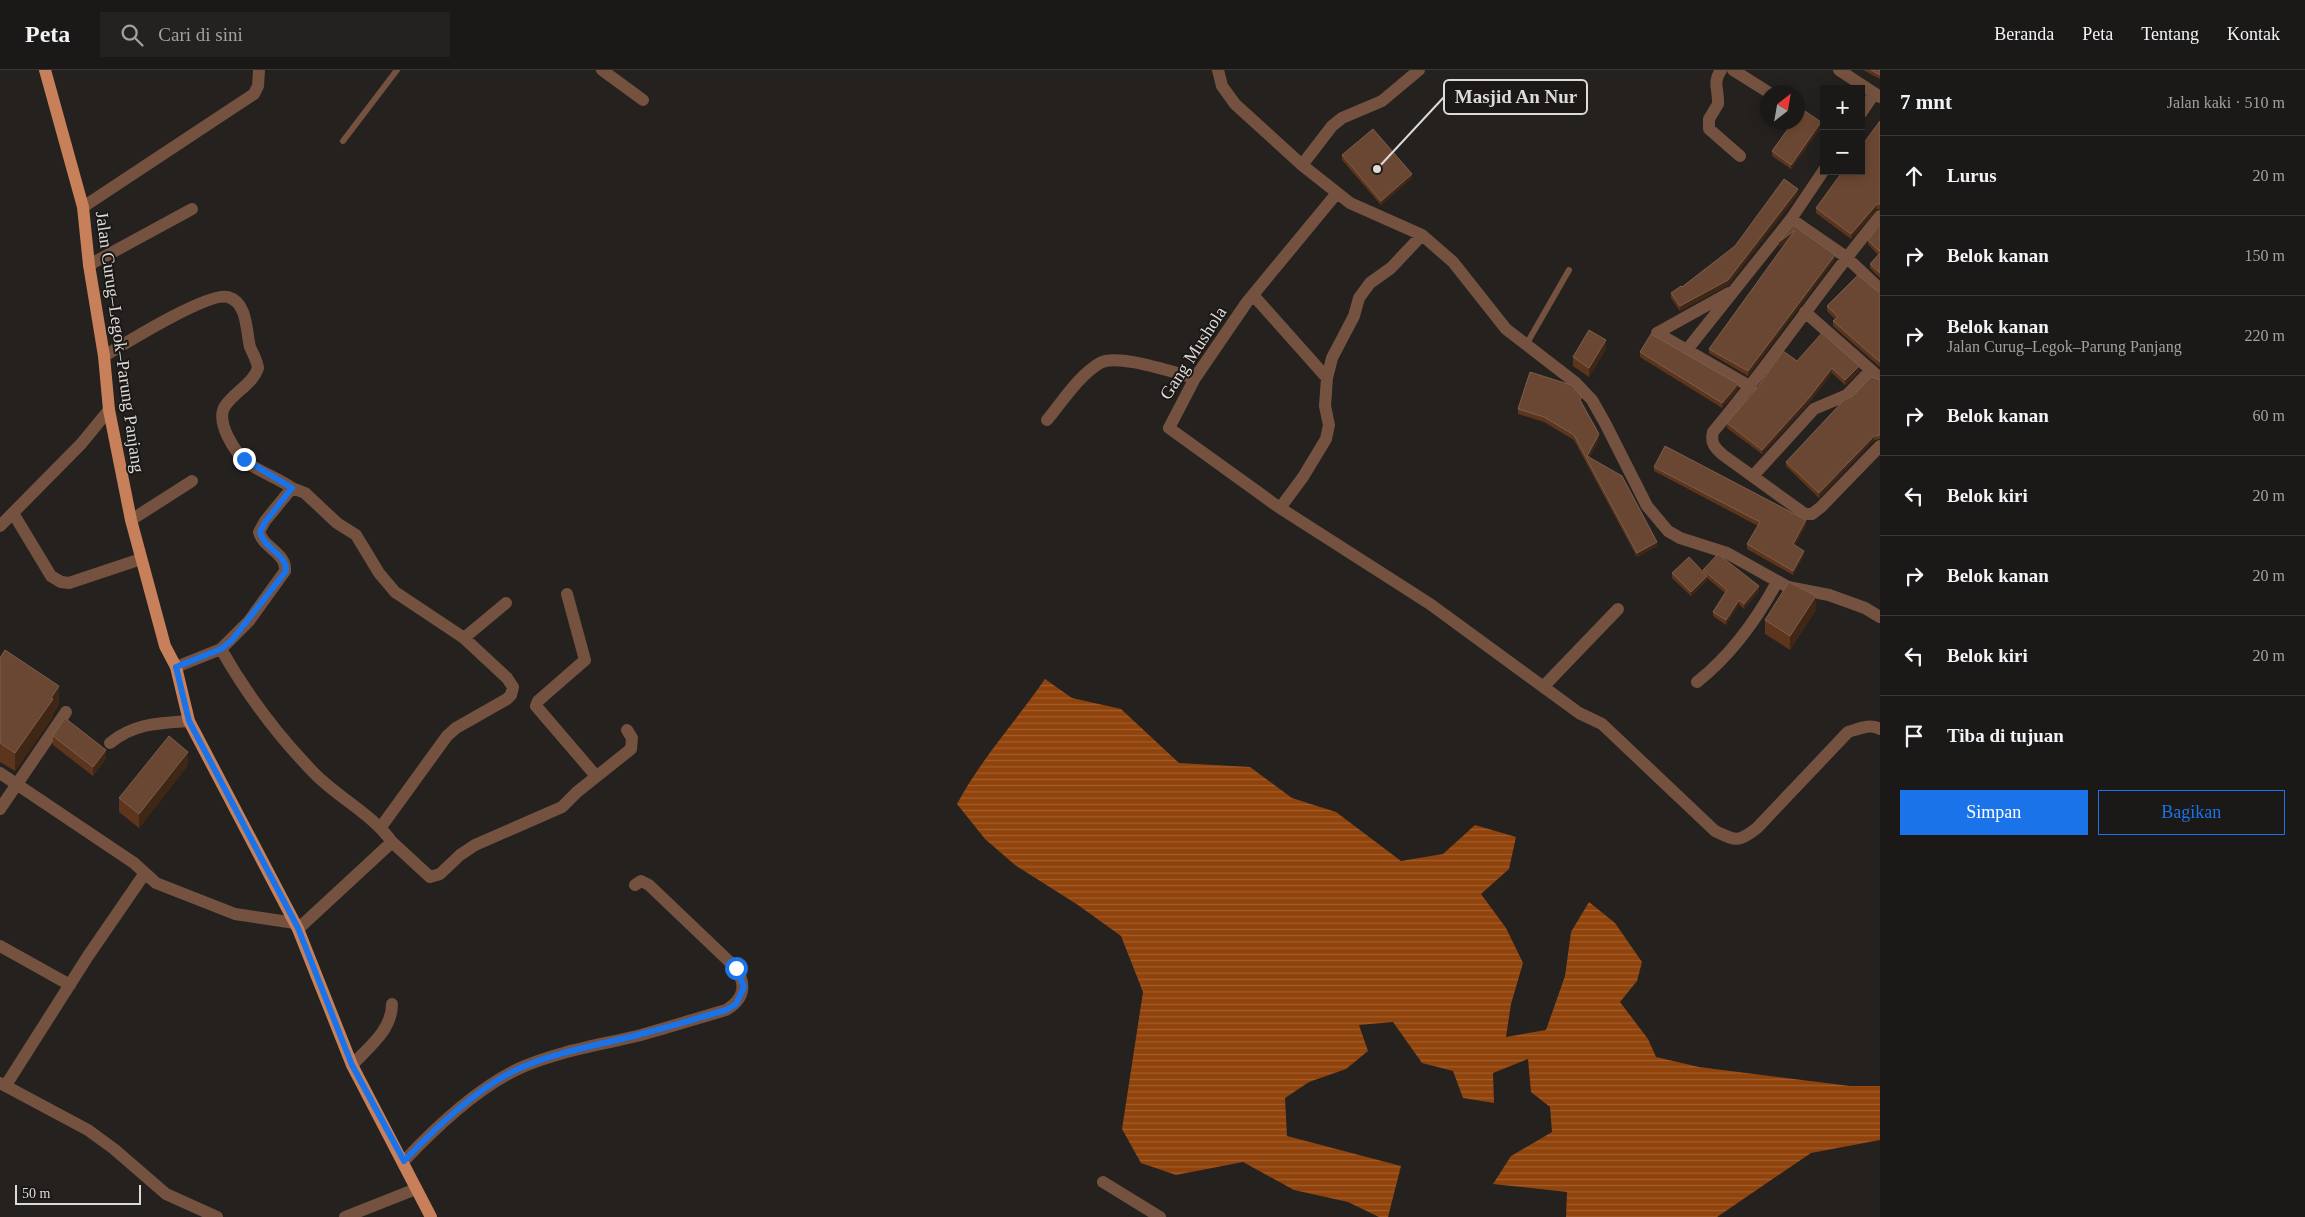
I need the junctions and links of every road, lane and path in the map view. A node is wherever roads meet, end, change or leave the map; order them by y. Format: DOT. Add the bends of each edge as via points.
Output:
graph roads {
  1 [pos="45,70"];
  2 [pos="259,70"];
  3 [pos="397,70"];
  4 [pos="602,70"];
  5 [pos="1218,70"];
  6 [pos="1419,70"];
  7 [pos="1721,70"];
  8 [pos="1733,70"];
  9 [pos="1839,70"];
  10 [pos="1760,87"];
  11 [pos="1877,96"];
  12 [pos="642,100"];
  13 [pos="1865,109"];
  14 [pos="343,142"];
  15 [pos="1740,156"];
  16 [pos="1302,165"];
  17 [pos="1821,175"];
  18 [pos="1337,193"];
  19 [pos="83,207"];
  20 [pos="192,209"];
  21 [pos="1880,216"];
  22 [pos="1791,219"];
  23 [pos="1422,235"];
  24 [pos="1846,257"];
  25 [pos="89,265"];
  26 [pos="1570,270"];
  27 [pos="1880,289"];
  28 [pos="1734,290"];
  29 [pos="1253,295"];
  30 [pos="1805,312"];
  31 [pos="1526,345"];
  32 [pos="1686,351"];
  33 [pos="104,356"];
  34 [pos="1876,374"];
  35 [pos="1195,378"];
  36 [pos="1327,378"];
  37 [pos="1751,387"];
  38 [pos="109,410"];
  39 [pos="1047,420"];
  40 [pos="1880,446"];
  41 [pos="1753,476"];
  42 [pos="192,481"];
  43 [pos="292,488"];
  44 [pos="1280,508"];
  45 [pos="12,513"];
  46 [pos="131,520"];
  47 [pos="0,526"];
  48 [pos="141,559"];
  49 [pos="1776,582"];
  50 [pos="567,594"];
  51 [pos="506,603"];
  52 [pos="1618,609"];
  53 [pos="1880,617"];
  54 [pos="464,638"];
  55 [pos="221,649"];
  56 [pos="176,667"];
  57 [pos="1697,682"];
  58 [pos="1544,686"];
  59 [pos="66,712"];
  60 [pos="189,721"];
  61 [pos="1880,729"];
  62 [pos="627,730"];
  63 [pos="110,743"];
  64 [pos="0,773"];
  65 [pos="596,776"];
  66 [pos="18,785"];
  67 [pos="0,809"];
  68 [pos="381,827"];
  69 [pos="392,842"];
  70 [pos="145,872"];
  71 [pos="635,885"];
  72 [pos="296,926"];
  73 [pos="0,946"];
  74 [pos="70,985"];
  75 [pos="392,1004"];
  76 [pos="352,1065"];
  77 [pos="3,1084"];
  78 [pos="404,1161"];
  79 [pos="1103,1182"];
  80 [pos="416,1189"];
  81 [pos="217,1217"];
  82 [pos="345,1217"];
  83 [pos="431,1217"];
  84 [pos="1160,1217"];
  1 -- 19 [label="main road, Jalan Curug–Legok–Parung Panjang"];
  2 -- 19 [label="street" via="254,94"];
  3 -- 14 [label="lane"];
  4 -- 12 [label="street"];
  5 -- 16 [label="street" via="1222,86 1235,104"];
  6 -- 16 [label="street" via="1382,101 1342,118 1332,126"];
  7 -- 15 [label="street" via="1715,88 1718,104 1709,119 1709,129"];
  8 -- 10 [label="street"];
  9 -- 11 [label="street"];
  11 -- 13 [label="street"];
  16 -- 18 [label="street"];
  17 -- 22 [label="street"];
  18 -- 23 [label="street" via="1350,203"];
  18 -- 29 [label="street, Gang Mushola"];
  19 -- 25 [label="main road, Jalan Curug–Legok–Parung Panjang"];
  20 -- 25 [label="street"];
  21 -- 24 [label="street"];
  22 -- 24 [label="street"];
  22 -- 28 [label="street"];
  23 -- 31 [label="street" via="1453,262 1493,315"];
  23 -- 36 [label="street" via="1362,293 1335,351"];
  24 -- 27 [label="street"];
  24 -- 30 [label="street"];
  25 -- 33 [label="main road, Jalan Curug–Legok–Parung Panjang"];
  26 -- 31 [label="lane"];
  28 -- 32 [label="street"];
  28 -- 32 [label="street" via="1657,333"];
  29 -- 35 [label="street, Gang Mushola"];
  29 -- 36 [label="street"];
  30 -- 34 [label="street"];
  30 -- 37 [label="street"];
  31 -- 49 [label="street" via="1576,383 1592,400 1648,506 1668,531 1727,554"];
  32 -- 37 [label="street"];
  33 -- 38 [label="main road, Jalan Curug–Legok–Parung Panjang"];
  33 -- 43 [label="street" via="160,323 212,299 232,298 246,320 248,341 258,368 224,408 224,430 247,462"];
  34 -- 41 [label="street" via="1847,395 1814,409"];
  35 -- 39 [label="street" via="1116,360 1101,363"];
  35 -- 44 [label="street, Gang Mushola" via="1169,428"];
  36 -- 44 [label="street" via="1326,439"];
  37 -- 41 [label="street" via="1713,432 1712,438 1717,450"];
  38 -- 45 [label="street" via="81,444"];
  38 -- 46 [label="main road, Jalan Curug–Legok–Parung Panjang"];
  40 -- 41 [label="street" via="1812,514 1805,514"];
  42 -- 46 [label="street"];
  43 -- 54 [label="street" via="305,493 337,523 356,535 395,592"];
  43 -- 55 [label="street" via="260,532 263,542 284,562 286,571 249,621"];
  44 -- 58 [label="street" via="1430,604"];
  45 -- 47 [label="street"];
  45 -- 48 [label="street" via="51,576 61,582 69,583"];
  46 -- 48 [label="main road, Jalan Curug–Legok–Parung Panjang"];
  48 -- 56 [label="main road, Jalan Curug–Legok–Parung Panjang" via="165,646"];
  49 -- 53 [label="street" via="1829,595"];
  49 -- 57 [label="street" via="1769,597 1728,653"];
  50 -- 65 [label="street" via="585,660 536,706"];
  51 -- 54 [label="street"];
  52 -- 58 [label="street"];
  54 -- 68 [label="street" via="507,678 512,691 507,699 447,736"];
  55 -- 56 [label="street"];
  55 -- 68 [label="street" via="246,693 316,775"];
  56 -- 60 [label="main road, Jalan Curug–Legok–Parung Panjang"];
  58 -- 61 [label="street" via="1579,713 1602,724 1715,831 1734,840 1744,839 1757,828 1848,732 1865,727"];
  59 -- 66 [label="street"];
  60 -- 63 [label="street" via="147,724 121,734"];
  60 -- 72 [label="main road, Jalan Curug–Legok–Parung Panjang"];
  62 -- 65 [label="street" via="632,738 631,749"];
  64 -- 66 [label="street"];
  65 -- 69 [label="street" via="562,807 476,845 460,854 440,874 430,877"];
  66 -- 67 [label="street"];
  66 -- 70 [label="street"];
  68 -- 69 [label="street"];
  69 -- 72 [label="street"];
  70 -- 72 [label="street" via="163,886 235,914"];
  70 -- 74 [label="street"];
  71 -- 78 [label="street" via="641,881 649,884 736,968 744,987 736,1004 726,1010 569,1051 519,1068 483,1091"];
  72 -- 76 [label="main road, Jalan Curug–Legok–Parung Panjang"];
  73 -- 74 [label="street"];
  74 -- 77 [label="street"];
  75 -- 76 [label="street" via="388,1024"];
  76 -- 78 [label="main road, Jalan Curug–Legok–Parung Panjang"];
  77 -- 81 [label="street" via="88,1130 166,1194"];
  78 -- 80 [label="main road, Jalan Curug–Legok–Parung Panjang"];
  79 -- 84 [label="street"];
  80 -- 82 [label="street"];
  80 -- 83 [label="main road, Jalan Curug–Legok–Parung Panjang"];
}
